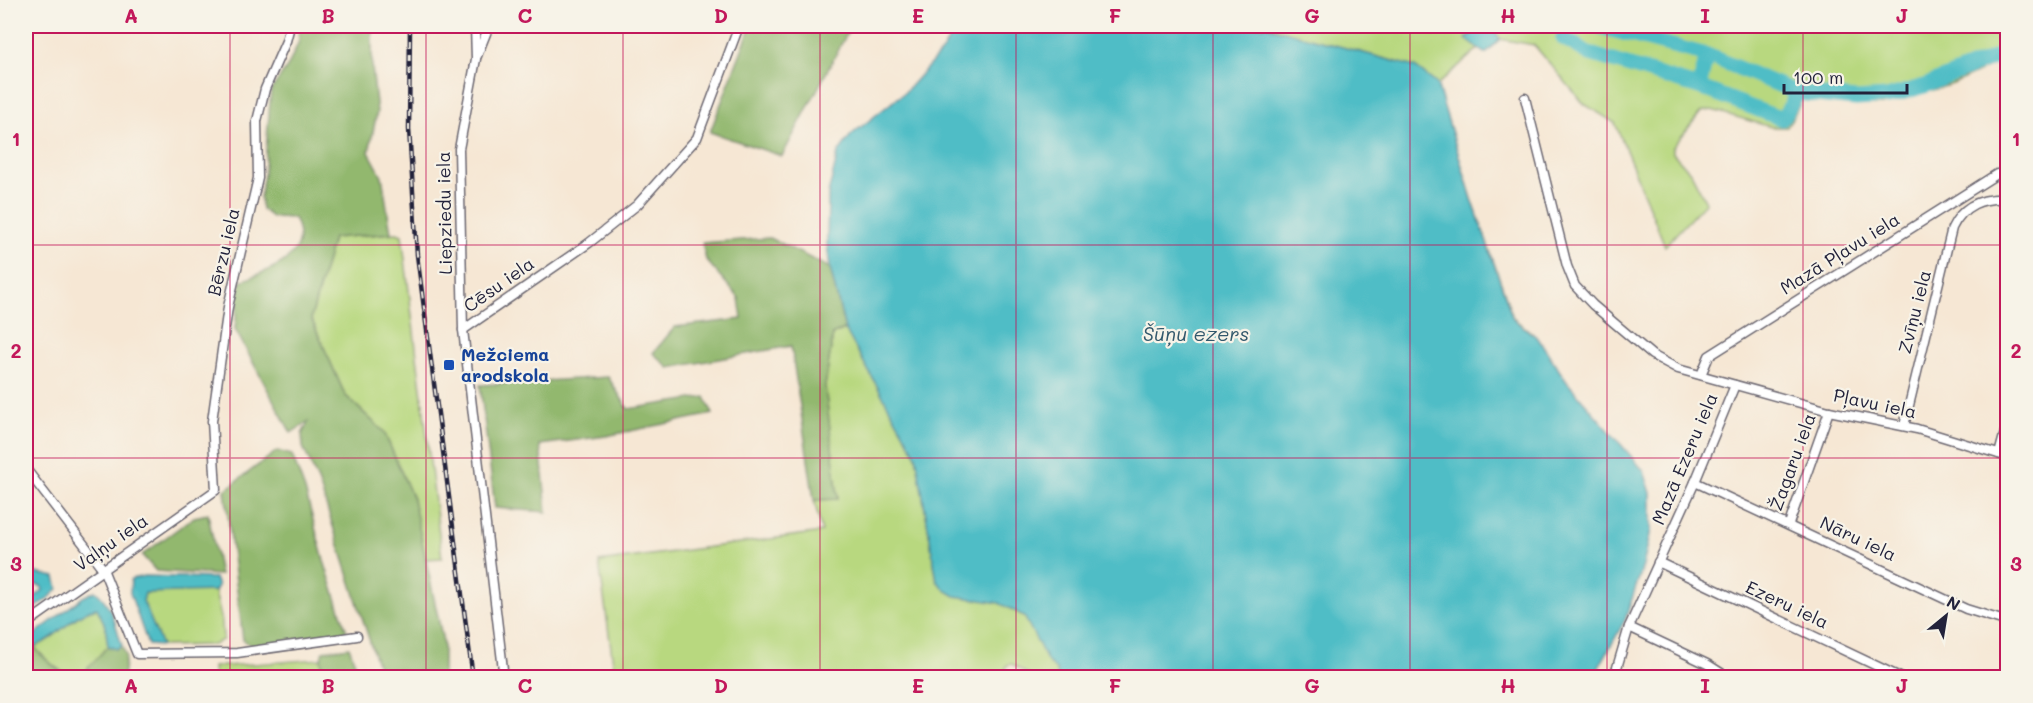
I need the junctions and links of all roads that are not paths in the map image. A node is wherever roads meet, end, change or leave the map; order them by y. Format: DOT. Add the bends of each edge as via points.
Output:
graph roads {
  1 [pos="290,26"];
  2 [pos="475,26"];
  3 [pos="489,26"];
  4 [pos="739,26"];
  5 [pos="476,59"];
  6 [pos="1525,98"];
  7 [pos="2007,173"];
  8 [pos="2007,199"];
  9 [pos="463,330"];
  10 [pos="1701,375"];
  11 [pos="1735,385"];
  12 [pos="1829,411"];
  13 [pos="2007,421"];
  14 [pos="1904,426"];
  15 [pos="2003,455"];
  16 [pos="26,469"];
  17 [pos="1695,482"];
  18 [pos="216,490"];
  19 [pos="1789,524"];
  20 [pos="1658,562"];
  21 [pos="103,569"];
  22 [pos="2007,622"];
  23 [pos="26,624"];
  24 [pos="1629,627"];
  25 [pos="357,636"];
  26 [pos="1616,674"];
  27 [pos="504,678"];
  28 [pos="1729,678"];
  29 [pos="1902,678"];
  1 -- 18 [label="street, Bērzu iela" via="257,121 258,178 228,307 212,421"];
  2 -- 5 [label="street, Liepziedu iela"];
  3 -- 5 [label="street"];
  4 -- 9 [label="street, Cēsu iela" via="697,138 637,205"];
  5 -- 9 [label="street, Liepziedu iela" via="459,149"];
  6 -- 10 [label="street, Mazā Ezeru iela" via="1575,286 1652,355 1678,369"];
  7 -- 10 [label="street, Mazā Pļavu iela" via="1997,174 1709,356"];
  8 -- 14 [label="street, Zvīņu iela" via="1981,201 1965,209 1952,228"];
  9 -- 27 [label="street, Cēsu iela"];
  10 -- 11 [label="street, Mazā Ezeru iela"];
  11 -- 12 [label="street, Pļavu iela"];
  11 -- 17 [label="street, Mazā Ezeru iela"];
  12 -- 14 [label="street, Pļavu iela"];
  12 -- 19 [label="street, Žagaru iela"];
  13 -- 15 [label="street"];
  14 -- 15 [label="street, Pļavu iela"];
  16 -- 21 [label="street"];
  17 -- 19 [label="street, Nāru iela"];
  17 -- 20 [label="street, Mazā Ezeru iela"];
  18 -- 21 [label="street, Vaļņu iela"];
  19 -- 22 [label="street, Nāru iela" via="1966,609"];
  20 -- 24 [label="street, Mazā Ezeru iela"];
  20 -- 29 [label="street, Ezeru iela"];
  21 -- 23 [label="street, Vaļņu iela"];
  21 -- 25 [label="street" via="137,654 237,653"];
  24 -- 26 [label="street, Mazā Ezeru iela"];
  24 -- 28 [label="street"];
}
